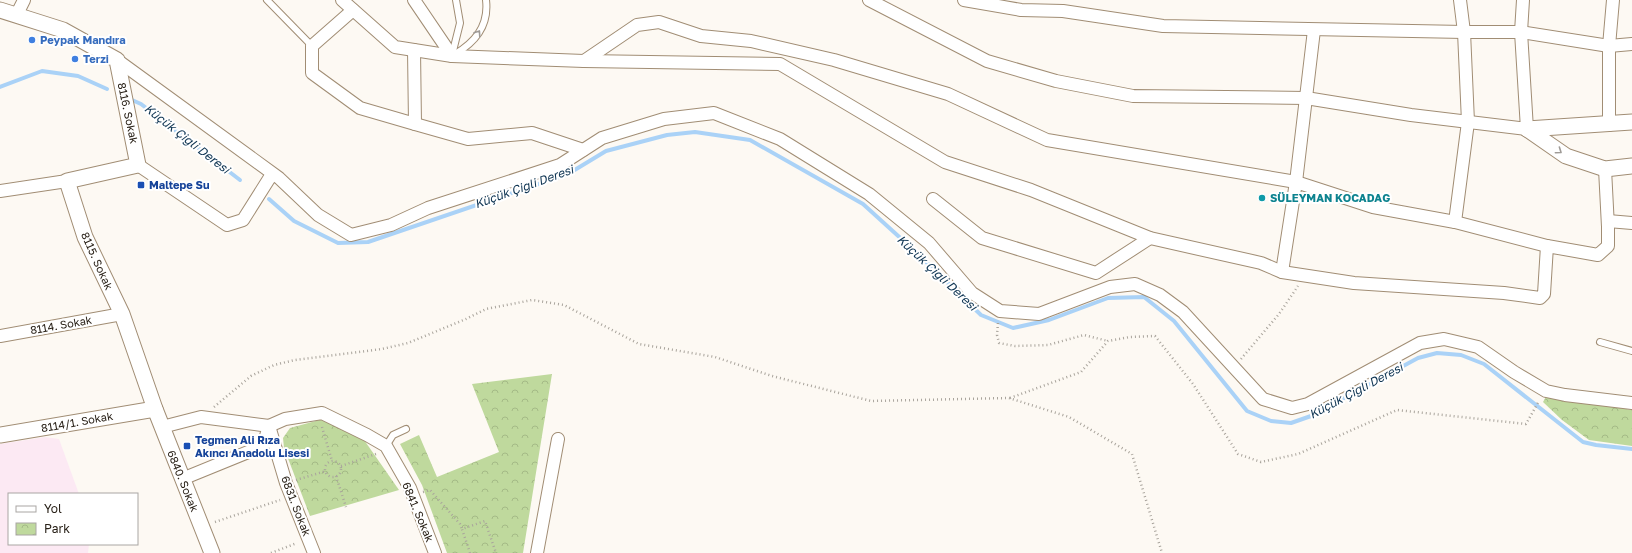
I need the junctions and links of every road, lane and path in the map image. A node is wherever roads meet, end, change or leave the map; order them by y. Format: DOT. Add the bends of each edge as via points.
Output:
graph roads {
  1 [pos="24,0"];
  2 [pos="267,0"];
  3 [pos="342,0"];
  4 [pos="414,0"];
  5 [pos="456,0"];
  6 [pos="486,0"];
  7 [pos="869,0"];
  8 [pos="964,0"];
  9 [pos="1006,0"];
  10 [pos="1460,0"];
  11 [pos="1523,0"];
  12 [pos="1613,0"];
  13 [pos="0,10"];
  14 [pos="353,10"];
  15 [pos="1021,10"];
  16 [pos="16,16"];
  17 [pos="1314,30"];
  18 [pos="1464,32"];
  19 [pos="1521,32"];
  20 [pos="1632,44"];
  21 [pos="312,46"];
  22 [pos="1609,46"];
  23 [pos="414,50"];
  24 [pos="452,56"];
  25 [pos="117,60"];
  26 [pos="584,61"];
  27 [pos="1306,98"];
  28 [pos="1468,122"];
  29 [pos="1632,122"];
  30 [pos="415,124"];
  31 [pos="1609,124"];
  32 [pos="1527,129"];
  33 [pos="583,150"];
  34 [pos="138,165"];
  35 [pos="1632,166"];
  36 [pos="1605,169"];
  37 [pos="272,174"];
  38 [pos="67,181"];
  39 [pos="1296,182"];
  40 [pos="0,192"];
  41 [pos="933,199"];
  42 [pos="1608,221"];
  43 [pos="1455,222"];
  44 [pos="1632,223"];
  45 [pos="1150,238"];
  46 [pos="1547,246"];
  47 [pos="1282,272"];
  48 [pos="1305,276"];
  49 [pos="122,314"];
  50 [pos="998,316"];
  51 [pos="0,336"];
  52 [pos="1108,341"];
  53 [pos="1600,342"];
  54 [pos="1632,351"];
  55 [pos="1234,367"];
  56 [pos="1540,399"];
  57 [pos="1632,403"];
  58 [pos="155,409"];
  59 [pos="1533,410"];
  60 [pos="318,413"];
  61 [pos="202,417"];
  62 [pos="269,426"];
  63 [pos="162,427"];
  64 [pos="406,429"];
  65 [pos="0,435"];
  66 [pos="558,439"];
  67 [pos="387,448"];
  68 [pos="332,461"];
  69 [pos="341,466"];
  70 [pos="326,471"];
  71 [pos="336,476"];
  72 [pos="182,479"];
  73 [pos="286,483"];
  74 [pos="413,495"];
  75 [pos="292,496"];
  76 [pos="346,507"];
  77 [pos="201,526"];
  78 [pos="462,529"];
  79 [pos="309,539"];
  80 [pos="212,553"];
  81 [pos="270,553"];
  82 [pos="314,553"];
  83 [pos="435,553"];
  84 [pos="470,553"];
  85 [pos="496,553"];
  86 [pos="537,553"];
  87 [pos="1162,553"];
  1 -- 16 [label="street"];
  2 -- 21 [label="lane"];
  3 -- 14 [label="street"];
  4 -- 24 [label="street"];
  5 -- 24 [label="lane" via="460,23"];
  24 -- 6 [label="lane, one-way" via="466,48 478,35 486,20"];
  7 -- 27 [label="street" via="987,60 1056,81 1133,96"];
  8 -- 15 [label="street"];
  9 -- 15 [label="street"];
  10 -- 18 [label="street"];
  11 -- 19 [label="street"];
  12 -- 22 [label="street"];
  13 -- 16 [label="street"];
  14 -- 21 [label="street"];
  14 -- 23 [label="street" via="394,47"];
  15 -- 17 [label="street" via="1063,11 1163,26"];
  16 -- 25 [label="street" via="63,30"];
  17 -- 18 [label="street"];
  17 -- 27 [label="street"];
  18 -- 19 [label="street"];
  18 -- 28 [label="street"];
  19 -- 22 [label="street"];
  19 -- 32 [label="street"];
  20 -- 22 [label="street"];
  21 -- 30 [label="street" via="312,73 360,108"];
  22 -- 31 [label="street"];
  23 -- 24 [label="street"];
  23 -- 30 [label="street"];
  24 -- 26 [label="street"];
  25 -- 34 [label="street, 8116. Sokak"];
  25 -- 37 [label="street"];
  26 -- 39 [label="street" via="637,25 659,22 701,36 751,41 834,60 948,94 1047,140"];
  26 -- 45 [label="street" via="780,64 945,162 1031,190"];
  27 -- 28 [label="street"];
  27 -- 39 [label="street"];
  28 -- 32 [label="street"];
  28 -- 43 [label="street"];
  29 -- 31 [label="street"];
  30 -- 33 [label="street" via="468,139 532,133"];
  31 -- 32 [label="street"];
  32 -- 36 [label="street, one-way" via="1566,156"];
  33 -- 37 [label="street" via="560,164 428,208 391,225 352,235 318,215"];
  33 -- 55 [label="street" via="602,138 664,119 714,112 780,139 869,194 929,243 972,293 1000,311 1039,314 1110,287 1135,284 1160,295 1183,312"];
  34 -- 37 [label="street" via="227,225 243,220"];
  34 -- 38 [label="street"];
  35 -- 36 [label="street"];
  36 -- 42 [label="street"];
  38 -- 40 [label="street"];
  38 -- 49 [label="street, 8115. Sokak" via="85,237"];
  39 -- 43 [label="street" via="1373,207"];
  39 -- 47 [label="street"];
  41 -- 45 [label="street" via="982,238 1096,273"];
  42 -- 44 [label="street"];
  42 -- 46 [label="street" via="1608,246 1598,255"];
  43 -- 46 [label="street"];
  45 -- 47 [label="street" via="1261,263"];
  46 -- 48 [label="street" via="1544,294 1540,298 1504,293 1354,283"];
  47 -- 48 [label="street"];
  48 -- 55 [label="path" via="1279,314"];
  49 -- 51 [label="street, 8114. Sokak"];
  49 -- 58 [label="street, 8115. Sokak"];
  50 -- 52 [label="path" via="999,343 1015,346 1048,345 1084,335"];
  53 -- 54 [label="lane"];
  55 -- 57 [label="street" via="1263,399 1292,408 1308,404 1420,343 1444,339 1478,347 1546,391"];
  56 -- 59 [label="path"];
  58 -- 63 [label="street, 6840. Sokak"];
  58 -- 65 [label="street, 8114/1. Sokak"];
  60 -- 62 [label="street" via="285,419"];
  60 -- 67 [label="street" via="322,412"];
  60 -- 68 [label="path"];
  61 -- 62 [label="street"];
  61 -- 63 [label="street"];
  61 -- 87 [label="path" via="251,376 274,365 295,360 382,350 408,343 466,320 486,309 532,300 564,305 639,344 715,358 772,376 870,401 1009,398 1069,417 1132,454"];
  62 -- 72 [label="street" via="263,446"];
  62 -- 73 [label="street, 6831. Sokak"];
  63 -- 72 [label="street, 6840. Sokak"];
  64 -- 67 [label="lane" via="393,434"];
  66 -- 86 [label="street"];
  67 -- 69 [label="path"];
  67 -- 74 [label="street, 6841. Sokak"];
  68 -- 69 [label="path" via="338,462"];
  68 -- 70 [label="path" via="326,465"];
  69 -- 71 [label="path" via="340,473"];
  70 -- 71 [label="path" via="328,475"];
  70 -- 73 [label="path"];
  71 -- 76 [label="path"];
  72 -- 77 [label="street, 6840. Sokak"];
  73 -- 75 [label="street, 6831. Sokak"];
  74 -- 78 [label="path" via="430,490"];
  74 -- 83 [label="street, 6841. Sokak"];
  75 -- 77 [label="path"];
  75 -- 79 [label="street, 6831. Sokak"];
  77 -- 80 [label="street, 6840. Sokak"];
  78 -- 84 [label="path"];
  78 -- 85 [label="path" via="485,521"];
  79 -- 81 [label="path"];
  79 -- 82 [label="street, 6831. Sokak"];
}
